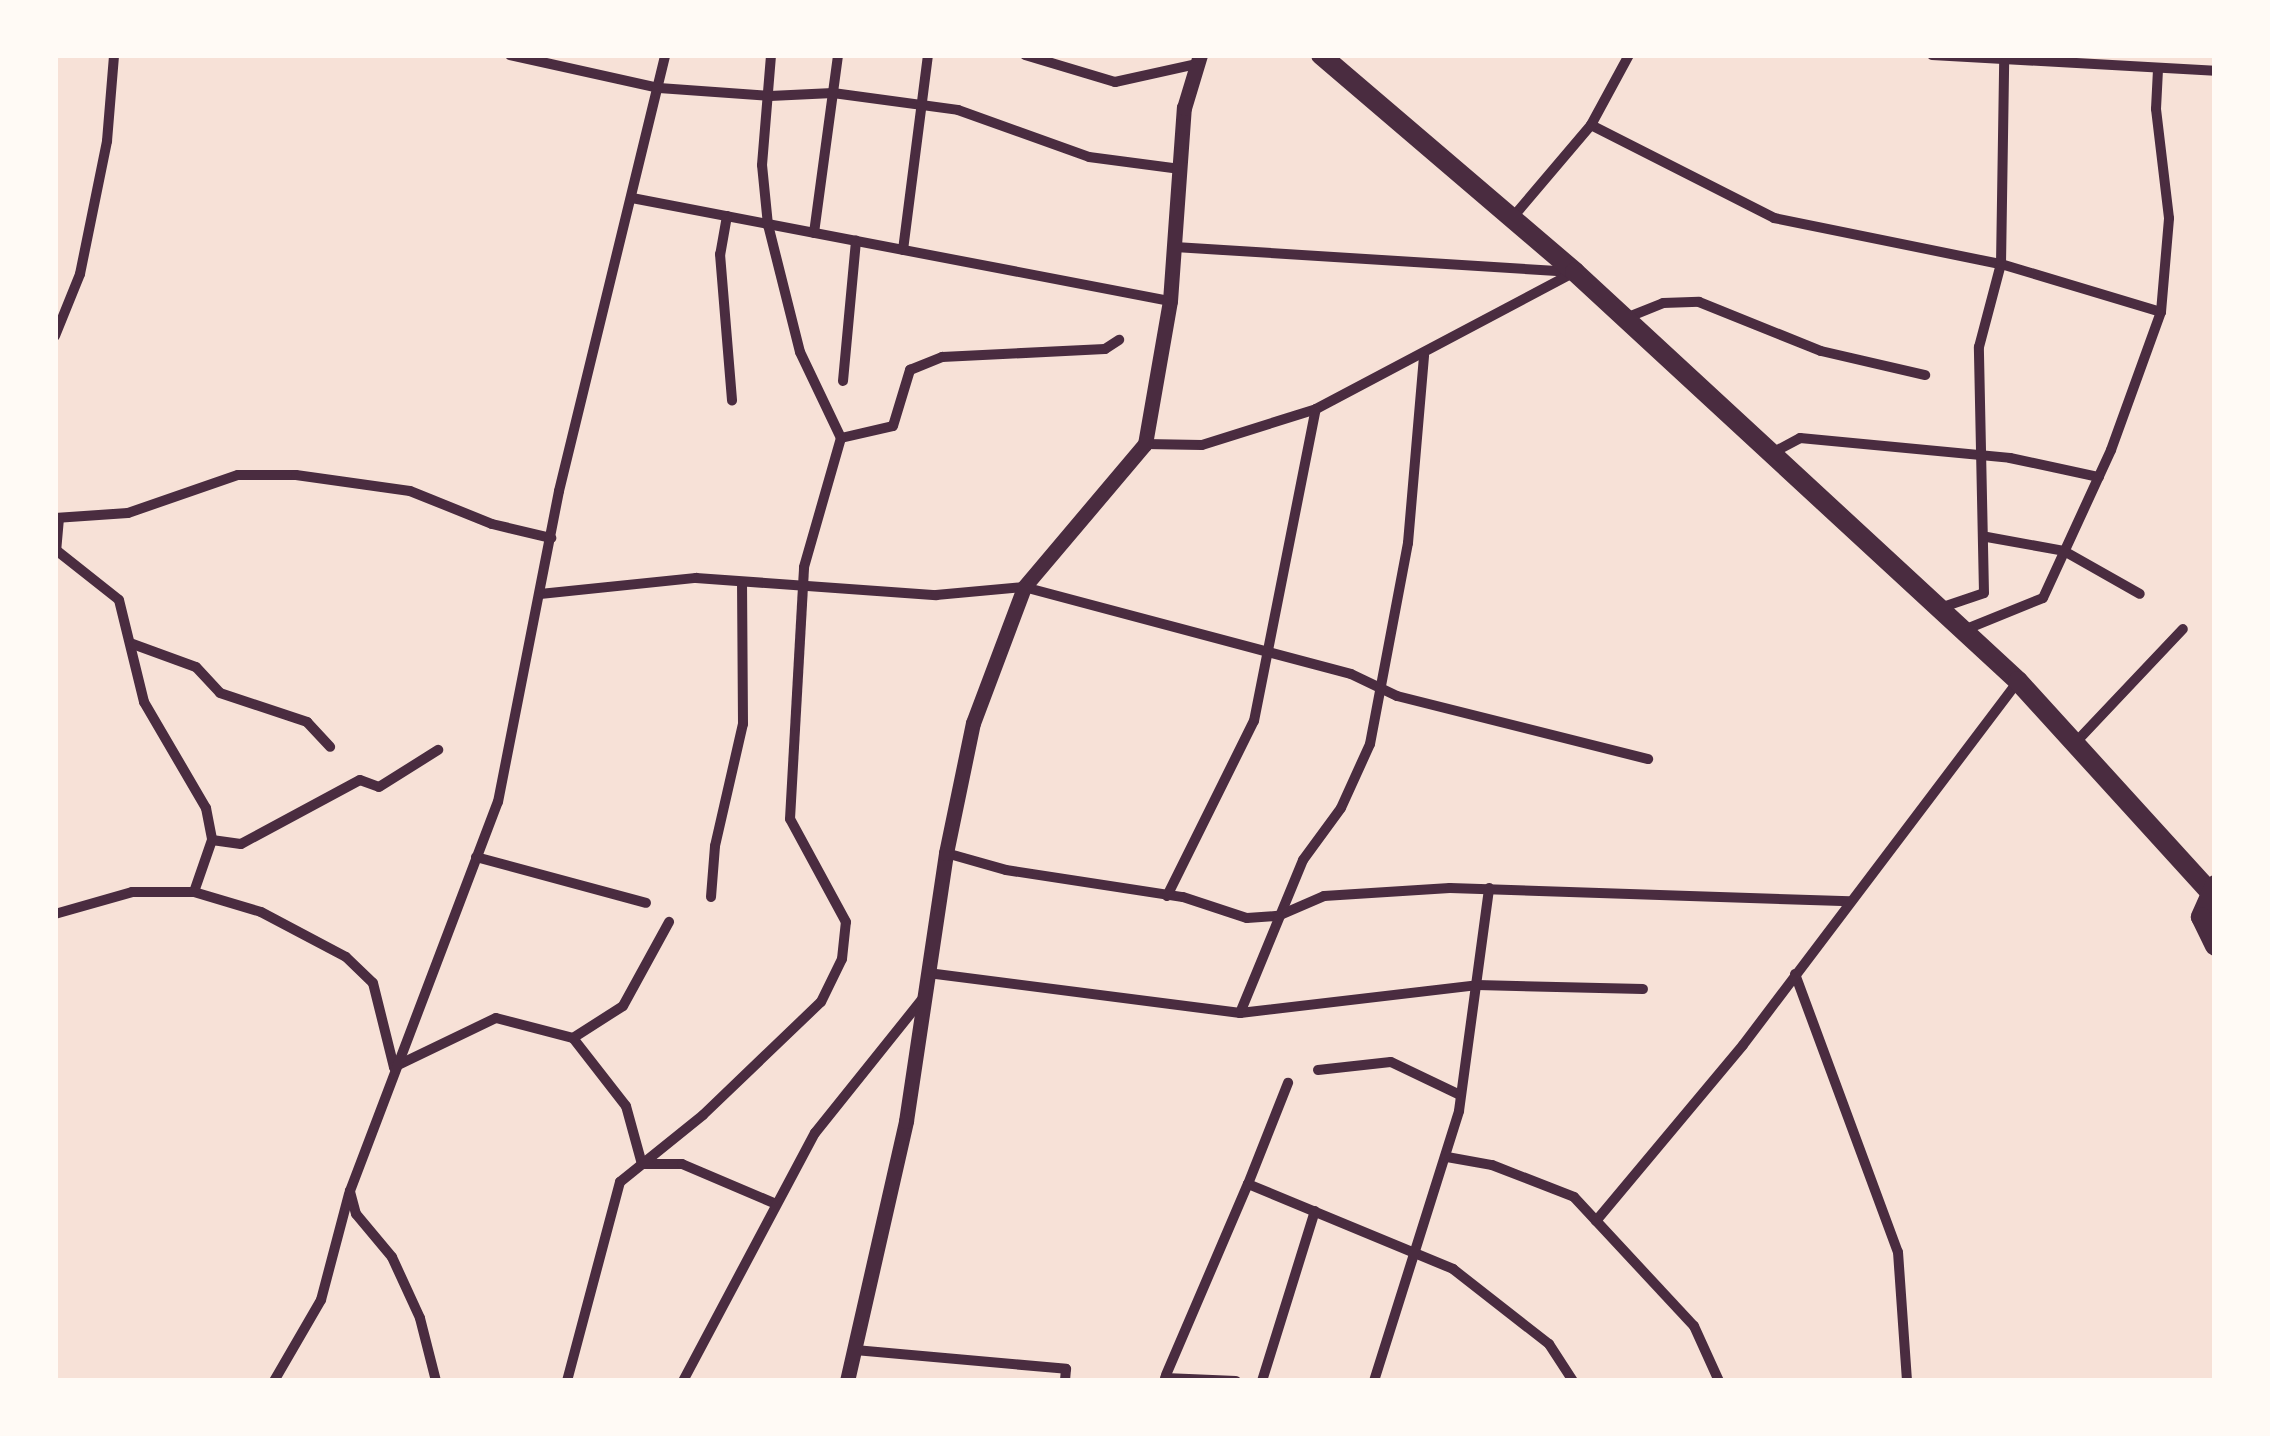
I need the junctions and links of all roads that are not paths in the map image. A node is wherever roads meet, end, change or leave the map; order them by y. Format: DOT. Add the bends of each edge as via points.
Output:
graph roads {
  1 [pos="114,55"];
  2 [pos="510,55"];
  3 [pos="665,55"];
  4 [pos="771,55"];
  5 [pos="838,55"];
  6 [pos="928,55"];
  7 [pos="1026,55"];
  8 [pos="1320,55"];
  9 [pos="1629,55"];
  10 [pos="1932,55"];
  11 [pos="533,60"];
  12 [pos="1198,60"];
  13 [pos="2004,63"];
  14 [pos="2158,69"];
  15 [pos="2215,71"];
  16 [pos="659,88"];
  17 [pos="833,93"];
  18 [pos="770,96"];
  19 [pos="922,105"];
  20 [pos="1592,124"];
  21 [pos="1180,169"];
  22 [pos="632,198"];
  23 [pos="727,216"];
  24 [pos="1512,217"];
  25 [pos="768,225"];
  26 [pos="814,233"];
  27 [pos="856,241"];
  28 [pos="1175,246"];
  29 [pos="903,250"];
  30 [pos="2001,264"];
  31 [pos="1575,272"];
  32 [pos="1170,301"];
  33 [pos="2161,312"];
  34 [pos="1625,318"];
  35 [pos="55,336"];
  36 [pos="1118,340"];
  37 [pos="1424,356"];
  38 [pos="1924,375"];
  39 [pos="843,381"];
  40 [pos="732,401"];
  41 [pos="1316,409"];
  42 [pos="842,438"];
  43 [pos="1145,444"];
  44 [pos="1771,453"];
  45 [pos="1985,456"];
  46 [pos="2099,477"];
  47 [pos="57,518"];
  48 [pos="1987,537"];
  49 [pos="551,538"];
  50 [pos="2064,552"];
  51 [pos="742,583"];
  52 [pos="1024,587"];
  53 [pos="802,590"];
  54 [pos="540,594"];
  55 [pos="2140,594"];
  56 [pos="1938,608"];
  57 [pos="2184,629"];
  58 [pos="1963,631"];
  59 [pos="130,643"];
  60 [pos="1267,655"];
  61 [pos="2018,682"];
  62 [pos="1379,691"];
  63 [pos="2077,741"];
  64 [pos="330,746"];
  65 [pos="438,750"];
  66 [pos="1648,759"];
  67 [pos="212,840"];
  68 [pos="946,853"];
  69 [pos="476,858"];
  70 [pos="1489,888"];
  71 [pos="2212,888"];
  72 [pos="194,892"];
  73 [pos="1167,896"];
  74 [pos="711,897"];
  75 [pos="1850,900"];
  76 [pos="646,903"];
  77 [pos="55,914"];
  78 [pos="1278,916"];
  79 [pos="669,922"];
  80 [pos="2215,946"];
  81 [pos="928,972"];
  82 [pos="1795,974"];
  83 [pos="1476,985"];
  84 [pos="1643,989"];
  85 [pos="924,996"];
  86 [pos="1240,1013"];
  87 [pos="573,1038"];
  88 [pos="394,1067"];
  89 [pos="1318,1070"];
  90 [pos="1288,1083"];
  91 [pos="1460,1095"];
  92 [pos="1447,1158"];
  93 [pos="642,1164"];
  94 [pos="1248,1184"];
  95 [pos="350,1191"];
  96 [pos="774,1203"];
  97 [pos="1315,1212"];
  98 [pos="1596,1221"];
  99 [pos="1416,1254"];
  100 [pos="855,1350"];
  101 [pos="1165,1378"];
  102 [pos="274,1381"];
  103 [pos="436,1381"];
  104 [pos="567,1381"];
  105 [pos="683,1381"];
  106 [pos="847,1381"];
  107 [pos="1065,1381"];
  108 [pos="1236,1381"];
  109 [pos="1262,1381"];
  110 [pos="1374,1381"];
  111 [pos="1573,1381"];
  112 [pos="1719,1381"];
  113 [pos="1907,1381"];
  1 -- 35 [label="street" via="107,141 80,274"];
  2 -- 11 [label="street"];
  3 -- 16 [label="street"];
  4 -- 18 [label="street"];
  5 -- 17 [label="street"];
  6 -- 19 [label="street"];
  7 -- 12 [label="street" via="1114,82"];
  8 -- 24 [label="main road"];
  9 -- 20 [label="street"];
  10 -- 13 [label="street"];
  11 -- 16 [label="street"];
  12 -- 21 [label="street" via="1184,108"];
  13 -- 14 [label="street"];
  13 -- 30 [label="street"];
  14 -- 15 [label="street"];
  14 -- 33 [label="street" via="2169,218"];
  16 -- 18 [label="street"];
  16 -- 22 [label="street"];
  17 -- 18 [label="street"];
  17 -- 19 [label="street"];
  17 -- 26 [label="street"];
  18 -- 25 [label="street" via="762,165"];
  19 -- 21 [label="street" via="994,120 1089,157"];
  19 -- 29 [label="street"];
  20 -- 24 [label="street"];
  20 -- 30 [label="street" via="1774,218"];
  21 -- 28 [label="street"];
  22 -- 23 [label="street"];
  22 -- 49 [label="street"];
  23 -- 25 [label="street"];
  23 -- 40 [label="street" via="720,254"];
  24 -- 31 [label="main road"];
  25 -- 26 [label="street"];
  25 -- 42 [label="street" via="800,352"];
  26 -- 27 [label="street"];
  27 -- 29 [label="street"];
  27 -- 39 [label="street"];
  28 -- 31 [label="street"];
  28 -- 32 [label="street"];
  29 -- 32 [label="street"];
  30 -- 33 [label="street"];
  30 -- 45 [label="street" via="1979,347"];
  31 -- 34 [label="main road"];
  31 -- 37 [label="street"];
  32 -- 43 [label="street"];
  33 -- 46 [label="street"];
  34 -- 38 [label="street" via="1664,303 1699,302 1821,351"];
  34 -- 44 [label="main road"];
  36 -- 42 [label="street" via="1106,349 942,357 910,370 893,426"];
  37 -- 41 [label="street"];
  37 -- 62 [label="street" via="1408,544"];
  41 -- 43 [label="street" via="1202,445"];
  41 -- 60 [label="street"];
  42 -- 53 [label="street"];
  43 -- 52 [label="street"];
  44 -- 45 [label="street" via="1800,438"];
  44 -- 56 [label="main road"];
  45 -- 46 [label="street"];
  45 -- 48 [label="street"];
  46 -- 50 [label="street"];
  47 -- 49 [label="street" via="128,513 238,475 296,475 410,490 492,524"];
  47 -- 59 [label="street" via="56,550 118,600"];
  48 -- 50 [label="street"];
  48 -- 56 [label="street" via="1984,593"];
  49 -- 54 [label="street"];
  50 -- 55 [label="street"];
  50 -- 58 [label="street" via="2043,598"];
  51 -- 53 [label="street"];
  51 -- 54 [label="street" via="696,578"];
  51 -- 74 [label="street" via="743,724 715,846"];
  52 -- 53 [label="street" via="936,595"];
  52 -- 60 [label="street"];
  52 -- 68 [label="street" via="974,723"];
  53 -- 93 [label="street" via="790,819 846,922 842,959 822,1002"];
  54 -- 69 [label="street" via="498,802"];
  56 -- 58 [label="main road"];
  57 -- 63 [label="street"];
  58 -- 61 [label="main road"];
  59 -- 64 [label="street" via="196,667 220,693 307,722"];
  59 -- 67 [label="street" via="144,702 206,808"];
  60 -- 62 [label="street" via="1352,674"];
  60 -- 73 [label="street" via="1254,721"];
  61 -- 63 [label="main road"];
  61 -- 75 [label="street"];
  62 -- 66 [label="street"];
  62 -- 78 [label="street" via="1362,760"];
  63 -- 71 [label="main road"];
  65 -- 67 [label="street" via="379,786 360,780 241,844"];
  67 -- 72 [label="street"];
  68 -- 73 [label="street" via="1006,870"];
  68 -- 81 [label="street"];
  69 -- 76 [label="street"];
  69 -- 88 [label="street"];
  70 -- 75 [label="street"];
  70 -- 78 [label="street" via="1324,896"];
  70 -- 83 [label="street"];
  71 -- 80 [label="main road" via="2201,917"];
  72 -- 77 [label="street" via="132,892"];
  72 -- 88 [label="street" via="261,912 346,957 373,983"];
  73 -- 78 [label="street" via="1247,918"];
  75 -- 82 [label="street"];
  78 -- 86 [label="street"];
  79 -- 87 [label="street" via="623,1006"];
  81 -- 85 [label="street"];
  81 -- 86 [label="street"];
  82 -- 98 [label="street"];
  82 -- 113 [label="street" via="1898,1252"];
  83 -- 84 [label="street"];
  83 -- 86 [label="street"];
  83 -- 91 [label="street"];
  85 -- 96 [label="street" via="815,1132"];
  85 -- 100 [label="street" via="906,1121"];
  87 -- 88 [label="street" via="496,1018"];
  87 -- 93 [label="street" via="626,1106"];
  88 -- 95 [label="street"];
  89 -- 91 [label="street" via="1391,1062"];
  90 -- 94 [label="street"];
  91 -- 92 [label="street"];
  92 -- 98 [label="street" via="1492,1164 1574,1198"];
  92 -- 99 [label="street"];
  93 -- 96 [label="street" via="682,1164"];
  93 -- 104 [label="street" via="620,1182"];
  94 -- 97 [label="street"];
  94 -- 101 [label="street"];
  95 -- 102 [label="street" via="321,1300"];
  95 -- 103 [label="street" via="356,1214 392,1257 420,1318"];
  96 -- 105 [label="street"];
  97 -- 99 [label="street"];
  97 -- 109 [label="street"];
  98 -- 112 [label="street" via="1694,1326"];
  99 -- 110 [label="street"];
  99 -- 111 [label="street" via="1453,1270 1549,1344"];
  100 -- 106 [label="street"];
  100 -- 107 [label="street" via="1066,1370"];
  101 -- 108 [label="street"];
}
